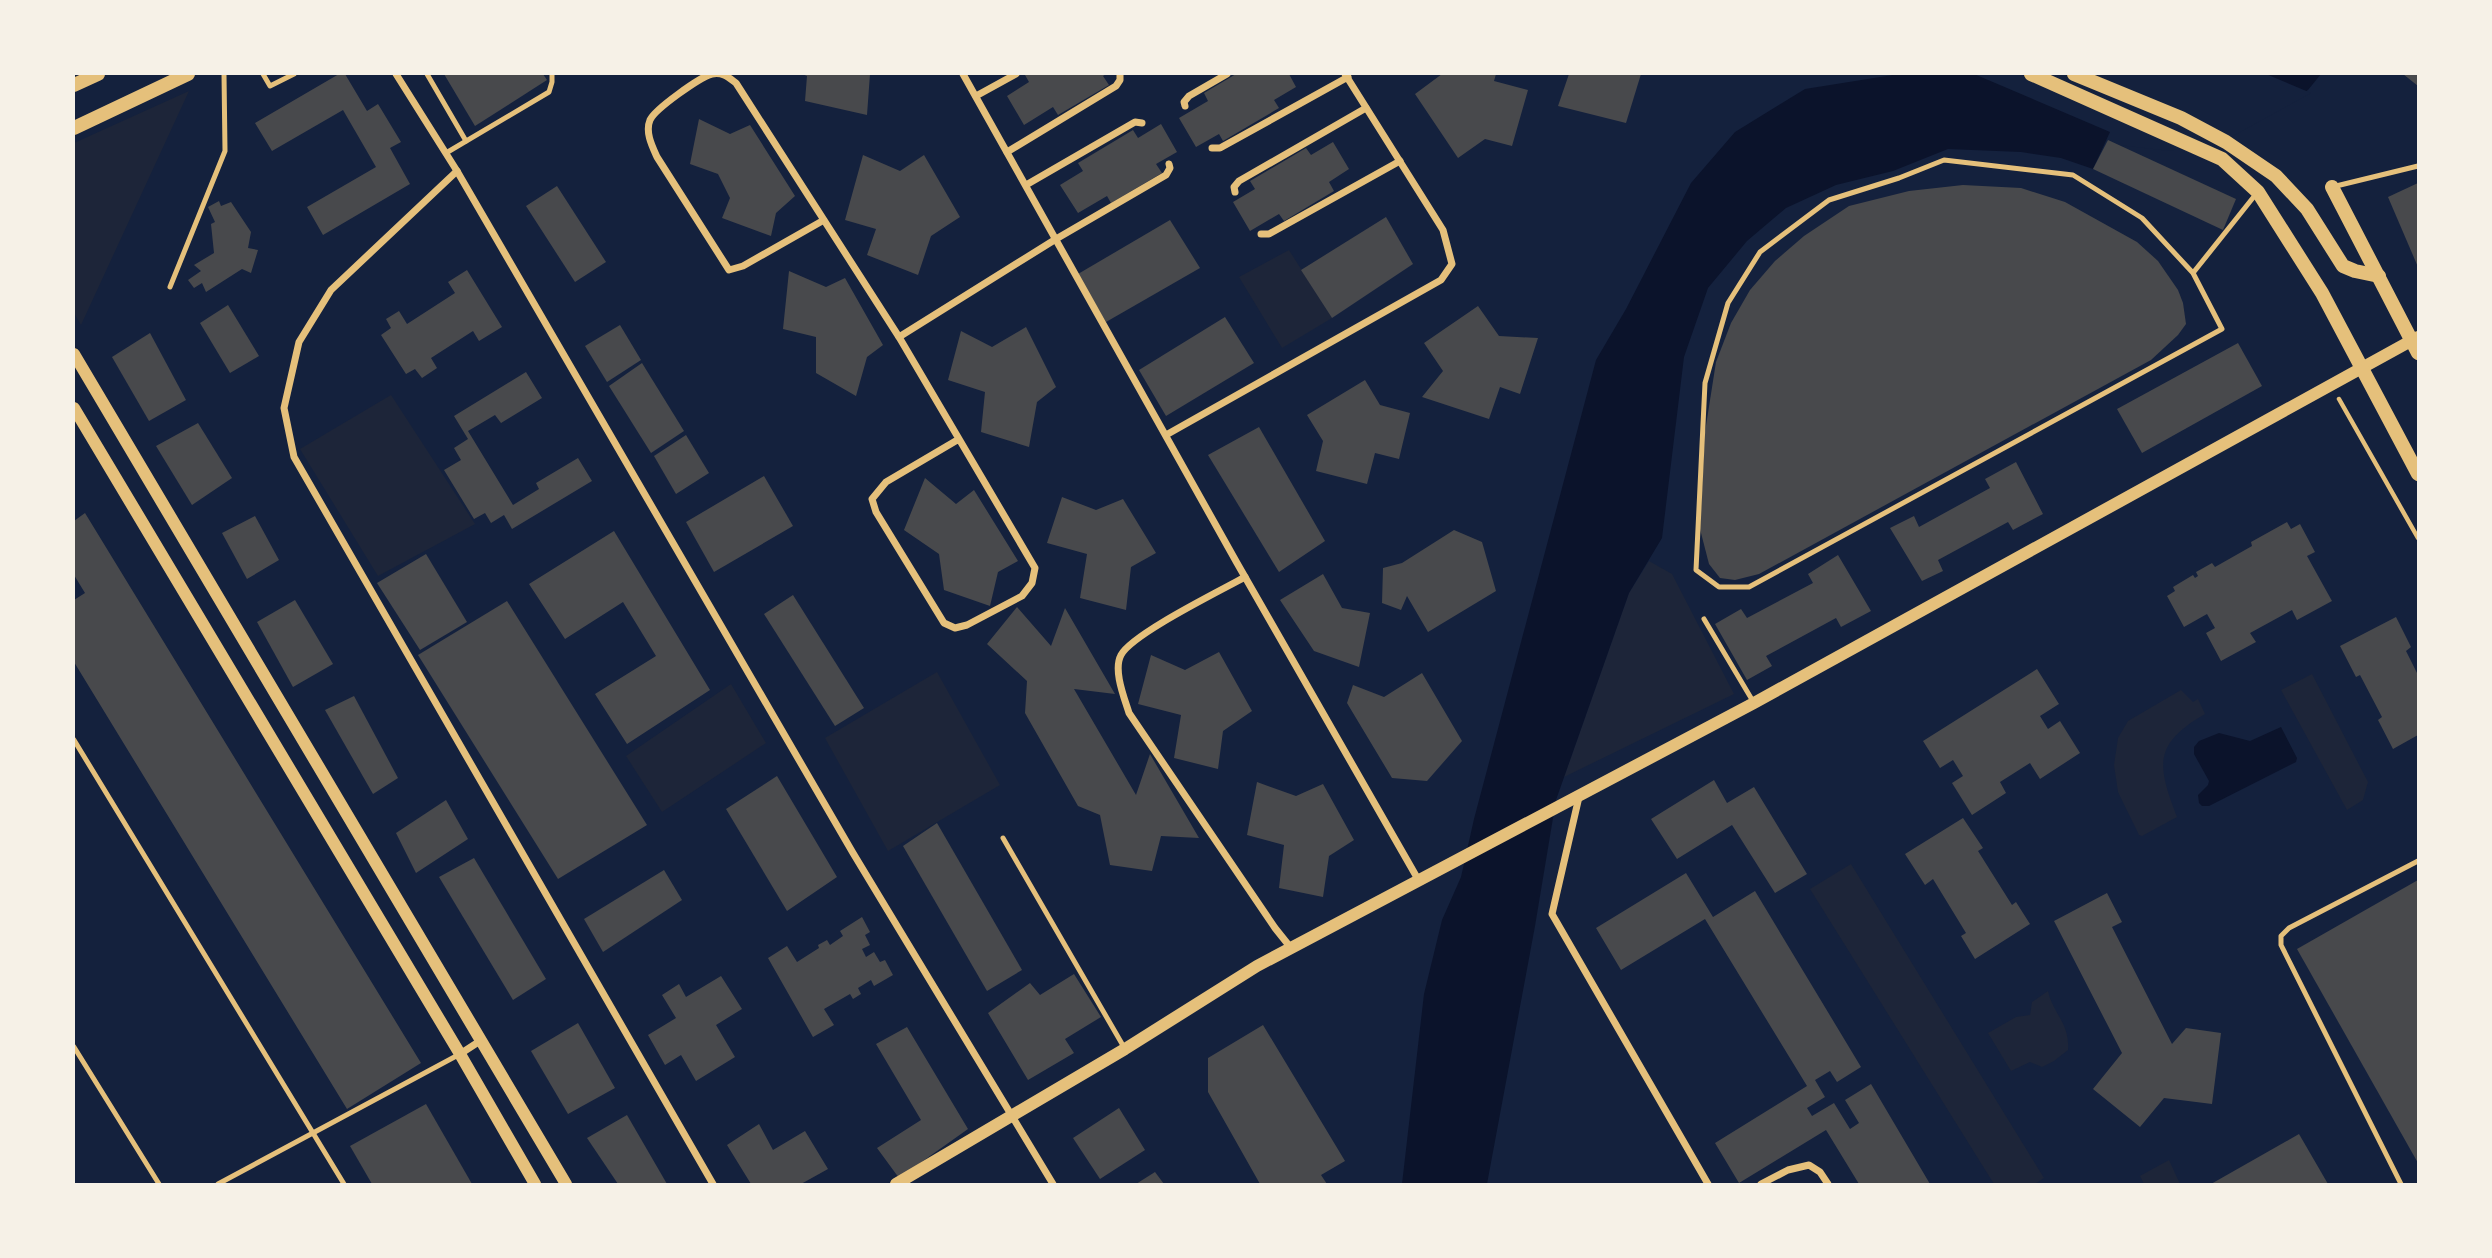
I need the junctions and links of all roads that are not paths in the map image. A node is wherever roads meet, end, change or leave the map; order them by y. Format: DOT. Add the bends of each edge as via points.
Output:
graph roads {
  1 [pos="98,74"];
  2 [pos="188,74"];
  3 [pos="224,74"];
  4 [pos="264,74"];
  5 [pos="294,74"];
  6 [pos="396,74"];
  7 [pos="427,74"];
  8 [pos="552,74"];
  9 [pos="963,74"];
  10 [pos="1016,74"];
  11 [pos="1227,74"];
  12 [pos="2031,74"];
  13 [pos="2074,74"];
  14 [pos="1120,75"];
  15 [pos="1346,75"];
  16 [pos="74,85"];
  17 [pos="976,96"];
  18 [pos="1185,106"];
  19 [pos="1366,108"];
  20 [pos="1142,122"];
  21 [pos="74,128"];
  22 [pos="466,141"];
  23 [pos="1212,148"];
  24 [pos="1007,152"];
  25 [pos="446,153"];
  26 [pos="1400,162"];
  27 [pos="1169,164"];
  28 [pos="2418,166"];
  29 [pos="457,172"];
  30 [pos="1026,185"];
  31 [pos="2332,187"];
  32 [pos="1235,192"];
  33 [pos="2258,192"];
  34 [pos="824,220"];
  35 [pos="1261,234"];
  36 [pos="1056,239"];
  37 [pos="2193,273"];
  38 [pos="2379,276"];
  39 [pos="170,287"];
  40 [pos="899,337"];
  41 [pos="2416,343"];
  42 [pos="74,354"];
  43 [pos="2363,368"];
  44 [pos="74,408"];
  45 [pos="1166,435"];
  46 [pos="959,439"];
  47 [pos="2418,474"];
  48 [pos="1245,577"];
  49 [pos="1704,619"];
  50 [pos="1754,703"];
  51 [pos="74,740"];
  52 [pos="1579,797"];
  53 [pos="1003,838"];
  54 [pos="2418,861"];
  55 [pos="1419,881"];
  56 [pos="1291,948"];
  57 [pos="480,1041"];
  58 [pos="74,1047"];
  59 [pos="1125,1049"];
  60 [pos="460,1054"];
  61 [pos="1011,1117"];
  62 [pos="313,1133"];
  63 [pos="159,1185"];
  64 [pos="218,1185"];
  65 [pos="345,1185"];
  66 [pos="536,1185"];
  67 [pos="565,1185"];
  68 [pos="713,1185"];
  69 [pos="895,1185"];
  70 [pos="1053,1185"];
  71 [pos="1708,1185"];
  72 [pos="1761,1185"];
  73 [pos="1828,1185"];
  74 [pos="2400,1185"];
  1 -- 16 [label="main road"];
  2 -- 21 [label="main road"];
  3 -- 39 [label="lane" via="225,151"];
  4 -- 5 [label="lane" via="270,86"];
  6 -- 25 [label="street"];
  7 -- 22 [label="lane"];
  8 -- 22 [label="lane" via="549,92"];
  9 -- 17 [label="street"];
  10 -- 17 [label="street"];
  11 -- 18 [label="street" via="1189,96"];
  12 -- 33 [label="main road" via="2222,159"];
  13 -- 38 [label="main road" via="2208,130 2276,176 2307,209 2343,266"];
  14 -- 24 [label="street" via="1116,86"];
  15 -- 19 [label="street"];
  15 -- 23 [label="street" via="1220,148"];
  17 -- 24 [label="street"];
  19 -- 26 [label="street"];
  19 -- 32 [label="street" via="1238,181"];
  20 -- 30 [label="street" via="1135,121"];
  22 -- 25 [label="lane"];
  24 -- 30 [label="street"];
  25 -- 29 [label="street"];
  26 -- 35 [label="street" via="1269,234"];
  26 -- 45 [label="street" via="1443,230 1452,264 1441,280"];
  27 -- 36 [label="street" via="1166,175"];
  28 -- 31 [label="lane"];
  29 -- 61 [label="street"];
  29 -- 68 [label="street" via="331,290 299,342 284,408 293,457"];
  30 -- 36 [label="street"];
  31 -- 38 [label="main road"];
  33 -- 37 [label="lane"];
  33 -- 43 [label="main road"];
  34 -- 34 [label="street" via="736,83 724,74 701,79 650,120 650,141 657,157 729,270"];
  34 -- 40 [label="street"];
  36 -- 40 [label="street"];
  36 -- 45 [label="street"];
  37 -- 37 [label="lane" via="2142,218 2073,175 1944,160 1829,200 1760,252 1728,303 1704,383 1696,570 1719,587 1749,587 2222,329"];
  38 -- 41 [label="main road"];
  40 -- 46 [label="street"];
  41 -- 43 [label="street"];
  42 -- 57 [label="street"];
  43 -- 47 [label="main road"];
  43 -- 50 [label="street"];
  44 -- 60 [label="street"];
  45 -- 48 [label="street"];
  46 -- 46 [label="street" via="886,482 872,499 944,623 955,628 1022,596 1032,583 1035,568"];
  48 -- 55 [label="street"];
  48 -- 56 [label="street" via="1137,638 1120,656 1119,682 1129,713"];
  49 -- 50 [label="lane"];
  50 -- 52 [label="street"];
  51 -- 62 [label="lane"];
  52 -- 55 [label="street"];
  52 -- 71 [label="street" via="1552,914"];
  53 -- 59 [label="lane"];
  54 -- 74 [label="lane" via="2281,936 2281,945"];
  55 -- 56 [label="street"];
  56 -- 59 [label="street"];
  57 -- 60 [label="street"];
  57 -- 67 [label="street"];
  58 -- 63 [label="lane"];
  59 -- 61 [label="street"];
  60 -- 62 [label="lane"];
  60 -- 66 [label="street"];
  61 -- 69 [label="street"];
  61 -- 70 [label="street"];
  62 -- 64 [label="lane"];
  62 -- 65 [label="lane"];
  72 -- 73 [label="street" via="1809,1165"];
}
